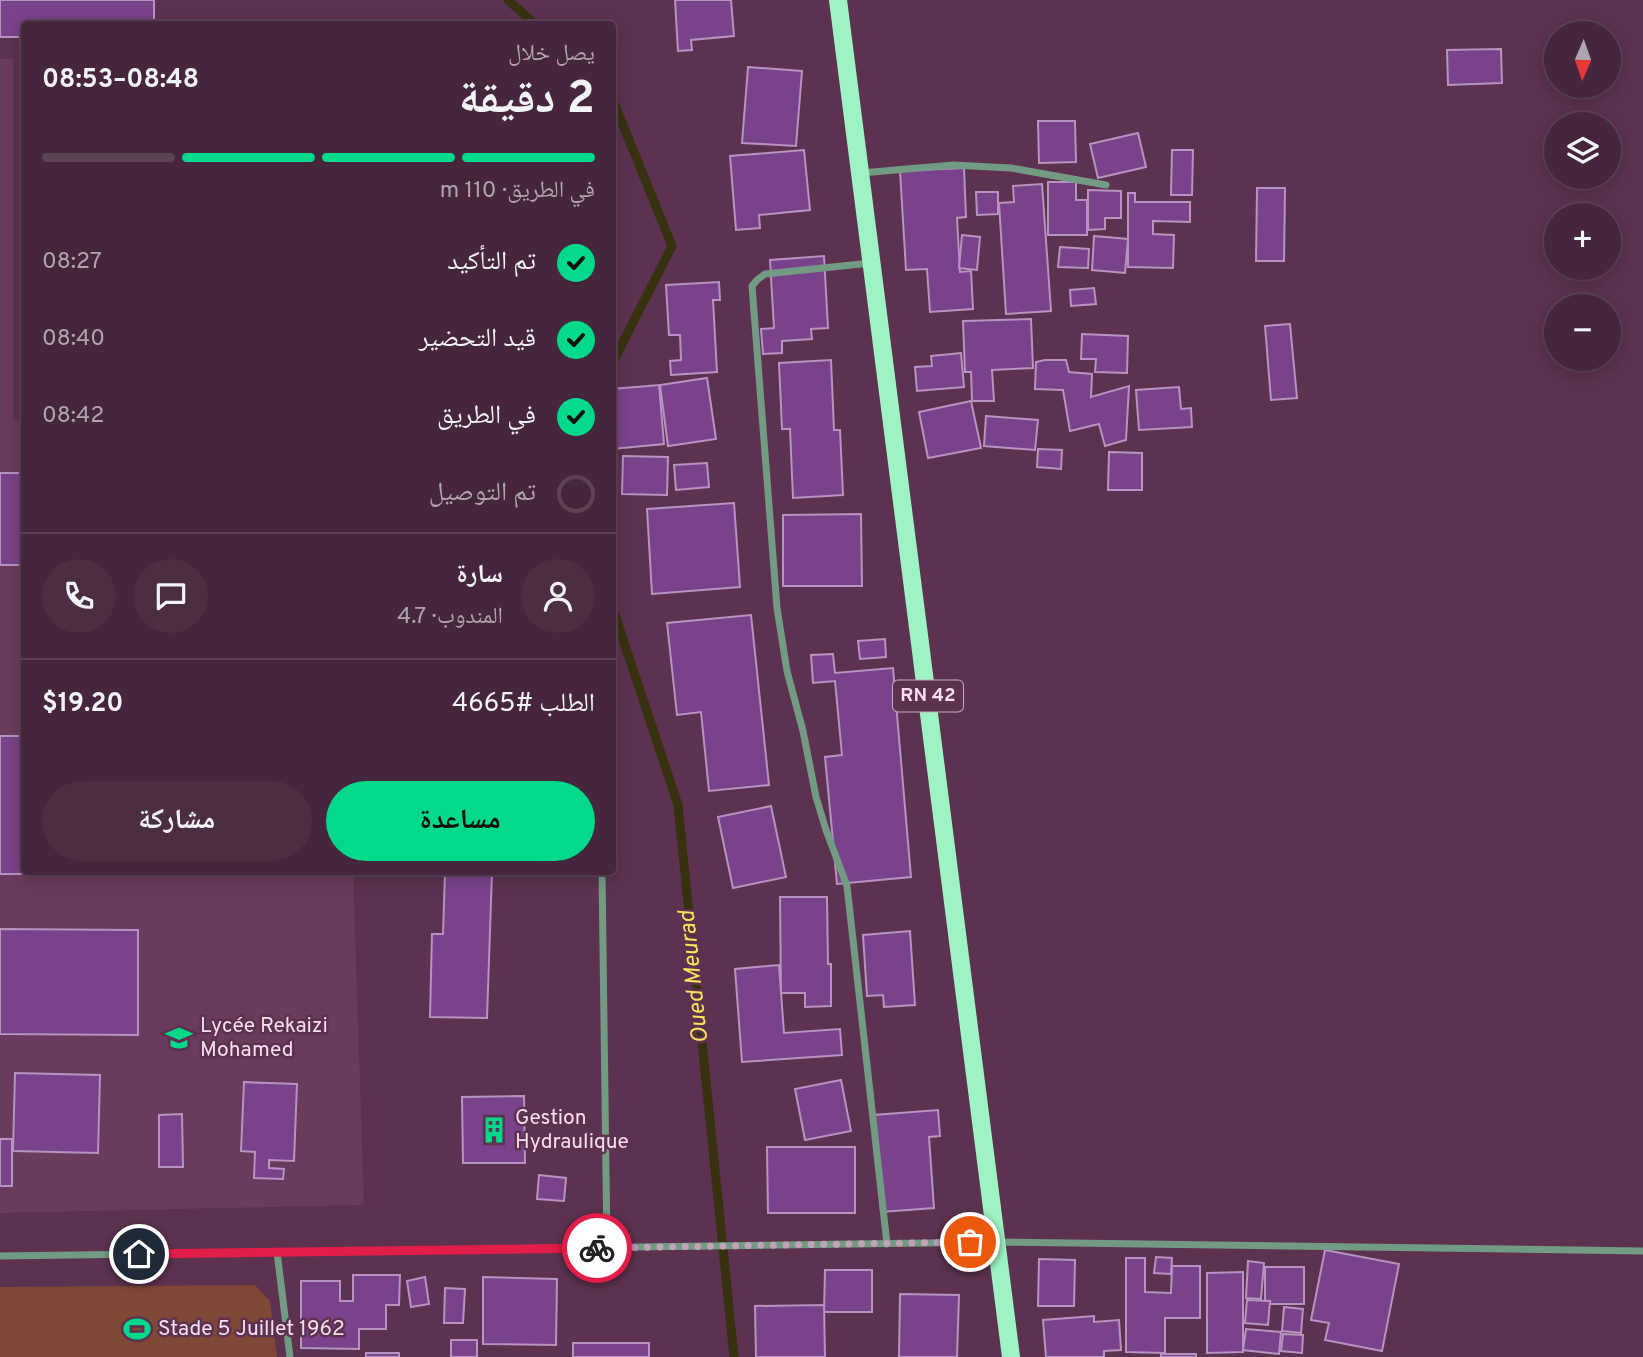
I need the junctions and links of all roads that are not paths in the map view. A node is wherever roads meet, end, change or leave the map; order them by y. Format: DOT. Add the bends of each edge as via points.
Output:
graph roads {
  1 [pos="838,0"];
  2 [pos="845,0"];
  3 [pos="844,36"];
  4 [pos="861,173"];
  5 [pos="1106,185"];
  6 [pos="872,263"];
  7 [pos="602,875"];
  8 [pos="998,1242"];
  9 [pos="887,1244"];
  10 [pos="607,1248"];
  11 [pos="1643,1251"];
  12 [pos="277,1252"];
  13 [pos="0,1256"];
  14 [pos="290,1357"];
  15 [pos="1011,1357"];
  1 -- 3 [label="main road"];
  2 -- 3 [label="main road"];
  3 -- 4 [label="main road, RN 42"];
  4 -- 5 [label="street" via="976,166"];
  4 -- 6 [label="main road, RN 42"];
  6 -- 8 [label="main road, RN 42"];
  6 -- 9 [label="street" via="765,274 752,286 777,608 816,797 847,886"];
  7 -- 10 [label="street"];
  8 -- 9 [label="street"];
  8 -- 11 [label="street"];
  8 -- 15 [label="main road, RN 42"];
  9 -- 10 [label="street"];
  10 -- 12 [label="street"];
  12 -- 13 [label="street"];
  12 -- 14 [label="street"];
}
